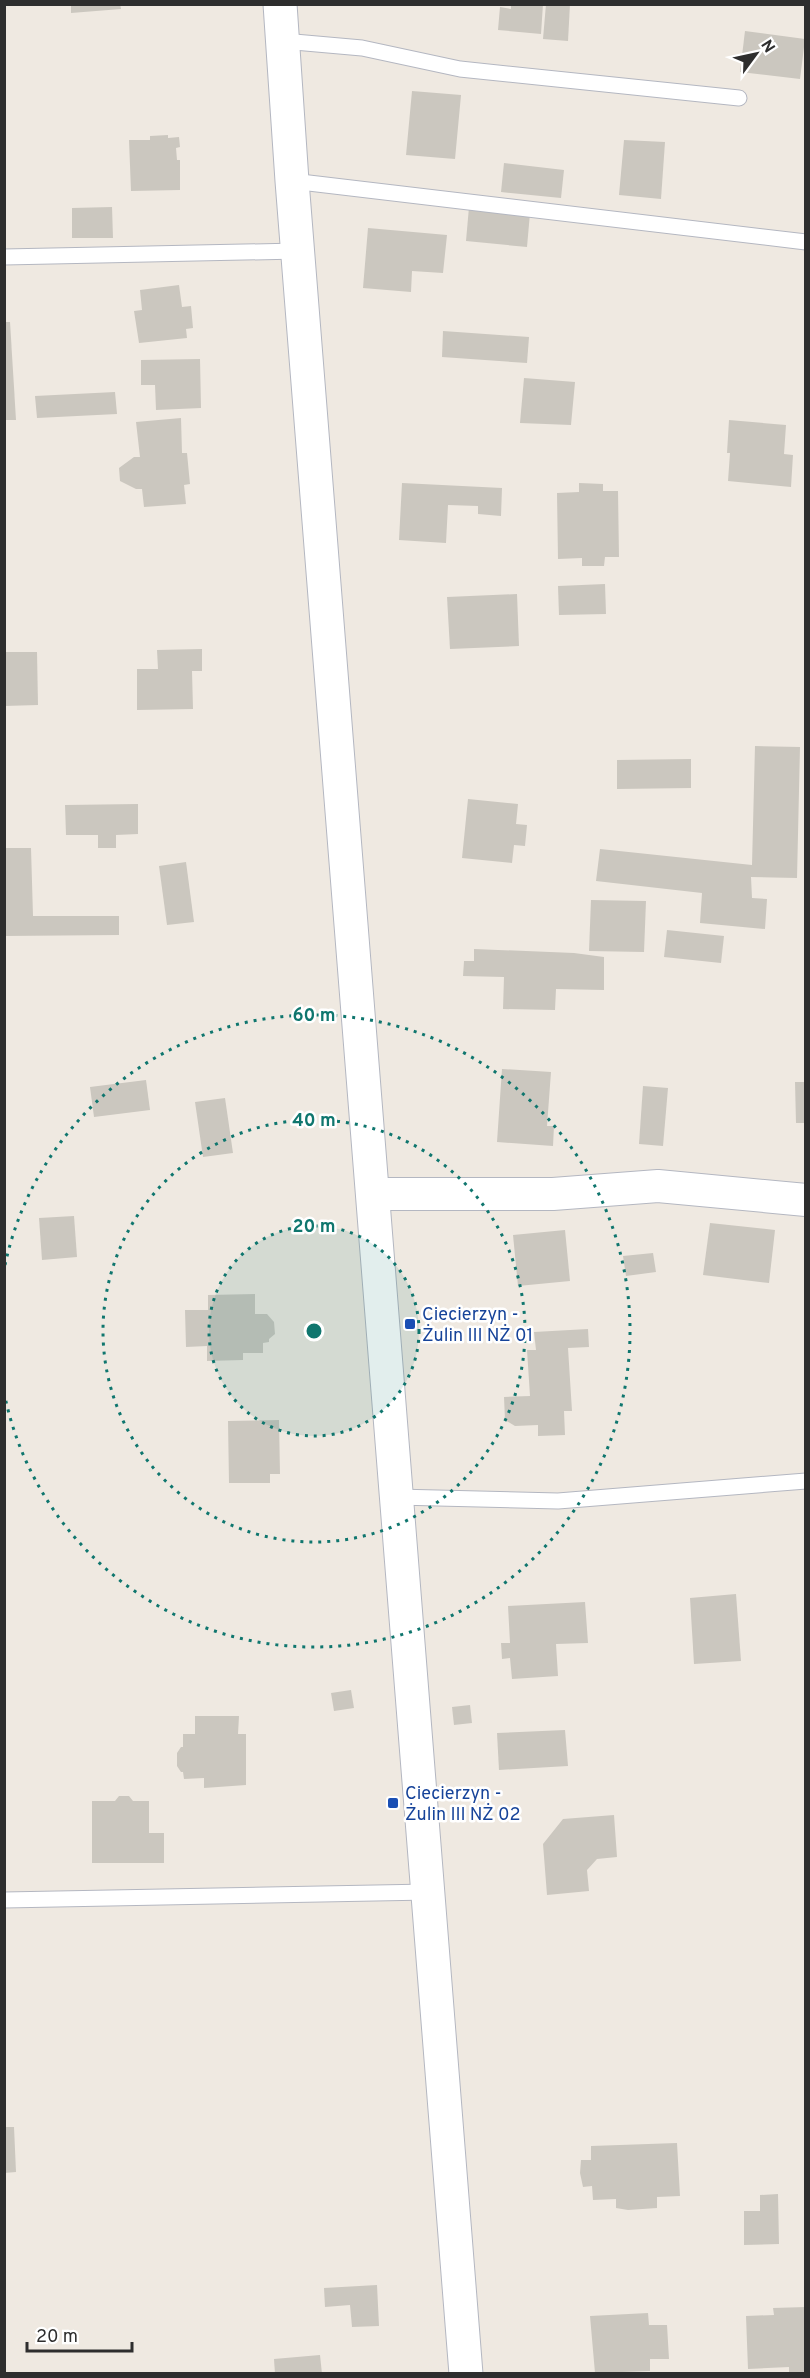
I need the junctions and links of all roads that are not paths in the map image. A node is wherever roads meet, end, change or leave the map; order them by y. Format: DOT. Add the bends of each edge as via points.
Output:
graph roads {
  1 [pos="280,4"];
  2 [pos="283,41"];
  3 [pos="739,98"];
  4 [pos="292,181"];
  5 [pos="806,242"];
  6 [pos="298,250"];
  7 [pos="4,257"];
  8 [pos="374,1194"];
  9 [pos="806,1200"];
  10 [pos="806,1481"];
  11 [pos="396,1497"];
  12 [pos="429,1892"];
  13 [pos="4,1900"];
  14 [pos="466,2373"];
  1 -- 2 [label="street"];
  2 -- 3 [label="lane" via="362,48 460,69"];
  2 -- 4 [label="street"];
  4 -- 5 [label="lane"];
  4 -- 6 [label="street"];
  6 -- 7 [label="lane"];
  6 -- 8 [label="street"];
  8 -- 9 [label="street" via="553,1194 658,1186"];
  8 -- 11 [label="street"];
  10 -- 11 [label="lane" via="558,1502"];
  11 -- 12 [label="street"];
  12 -- 13 [label="lane"];
  12 -- 14 [label="street"];
}
